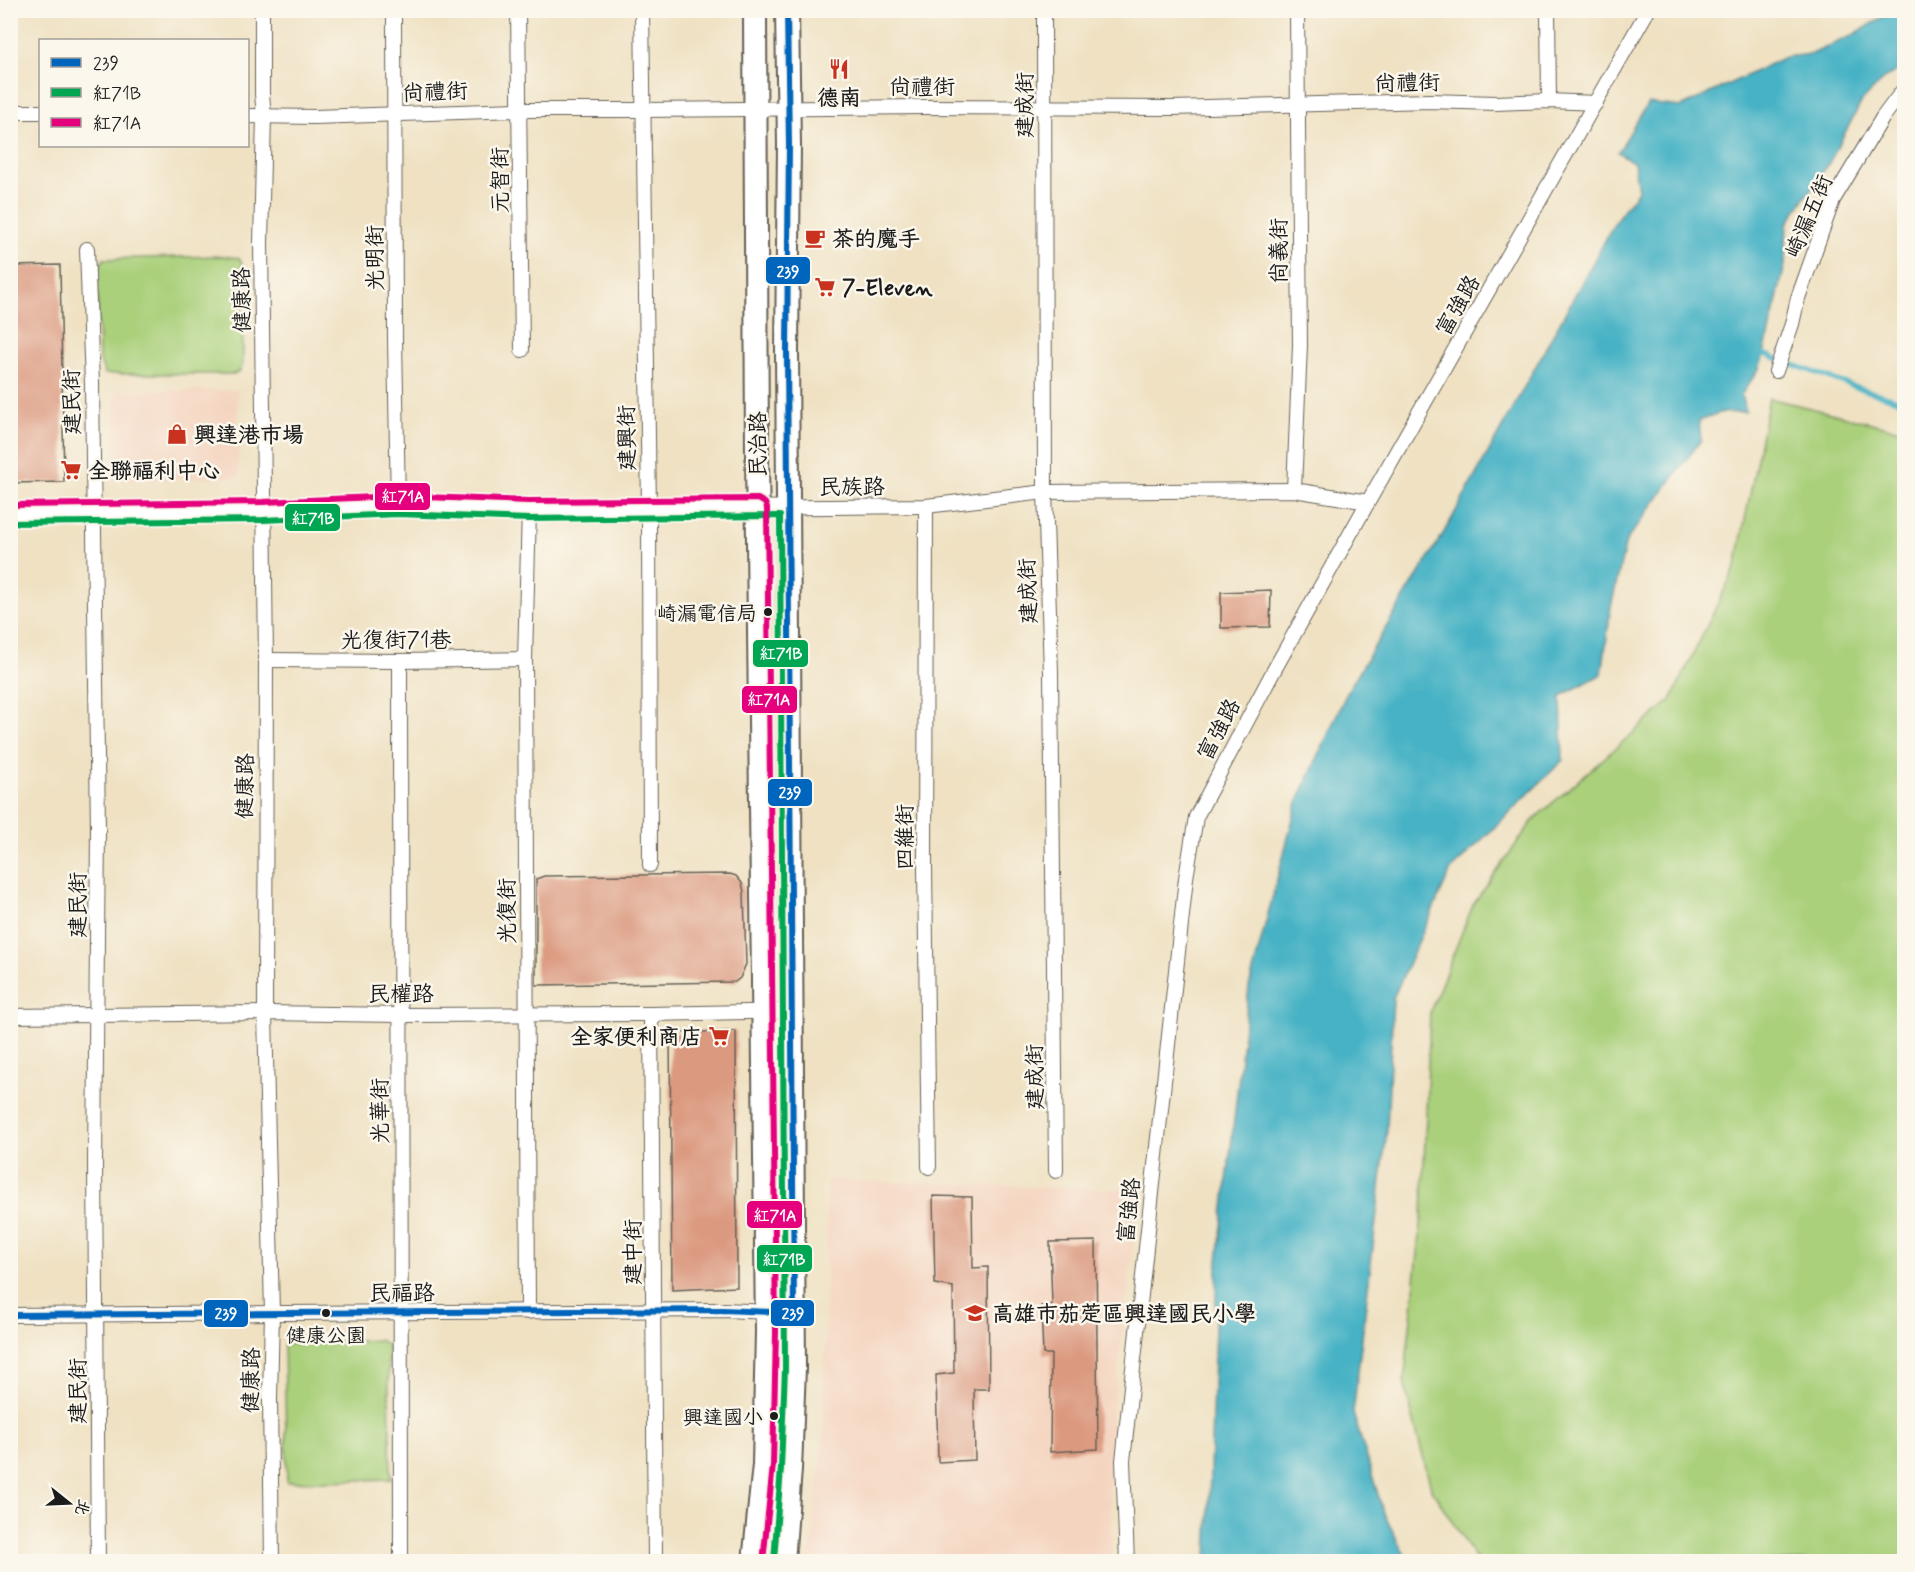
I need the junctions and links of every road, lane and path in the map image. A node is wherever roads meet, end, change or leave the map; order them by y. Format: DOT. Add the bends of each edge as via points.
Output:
graph roads {
  1 [pos="262,10"];
  2 [pos="394,10"];
  3 [pos="518,10"];
  4 [pos="642,10"];
  5 [pos="755,10"];
  6 [pos="787,10"];
  7 [pos="1044,10"];
  8 [pos="1297,10"];
  9 [pos="1548,10"];
  10 [pos="1648,10"];
  11 [pos="1905,89"];
  12 [pos="1549,101"];
  13 [pos="1596,103"];
  14 [pos="1299,106"];
  15 [pos="789,108"];
  16 [pos="1045,108"];
  17 [pos="756,109"];
  18 [pos="520,110"];
  19 [pos="644,110"];
  20 [pos="10,112"];
  21 [pos="39,112"];
  22 [pos="395,113"];
  23 [pos="249,116"];
  24 [pos="264,116"];
  25 [pos="87,249"];
  26 [pos="522,350"];
  27 [pos="1776,371"];
  28 [pos="1294,490"];
  29 [pos="1045,492"];
  30 [pos="1368,502"];
  31 [pos="398,505"];
  32 [pos="926,506"];
  33 [pos="789,507"];
  34 [pos="648,508"];
  35 [pos="758,508"];
  36 [pos="529,510"];
  37 [pos="263,511"];
  38 [pos="10,514"];
  39 [pos="94,514"];
  40 [pos="525,659"];
  41 [pos="266,660"];
  42 [pos="400,661"];
  43 [pos="650,865"];
  44 [pos="792,1011"];
  45 [pos="764,1012"];
  46 [pos="265,1013"];
  47 [pos="527,1014"];
  48 [pos="651,1014"];
  49 [pos="400,1015"];
  50 [pos="10,1016"];
  51 [pos="97,1016"];
  52 [pos="929,1167"];
  53 [pos="1056,1171"];
  54 [pos="528,1312"];
  55 [pos="653,1312"];
  56 [pos="766,1312"];
  57 [pos="272,1313"];
  58 [pos="794,1313"];
  59 [pos="400,1314"];
  60 [pos="10,1315"];
  61 [pos="97,1315"];
  62 [pos="98,1562"];
  63 [pos="272,1562"];
  64 [pos="401,1562"];
  65 [pos="655,1562"];
  66 [pos="754,1562"];
  67 [pos="783,1562"];
  68 [pos="1127,1562"];
  1 -- 24 [label="street, 健康路"];
  2 -- 22 [label="street, 光明街"];
  3 -- 18 [label="street, 元智街"];
  4 -- 19 [label="street, 建興街"];
  5 -- 17 [label="main road, 民治路"];
  6 -- 15 [label="main road, 民治路"];
  7 -- 16 [label="street, 建成街"];
  8 -- 14 [label="street, 尚義街"];
  9 -- 12 [label="street"];
  10 -- 13 [label="street, 富強路"];
  11 -- 27 [label="street, 崎漏五街" via="1878,124 1833,200"];
  12 -- 13 [label="street, 尚禮街"];
  12 -- 14 [label="street, 尚禮街"];
  13 -- 30 [label="street, 富強路"];
  14 -- 16 [label="street, 尚禮街"];
  14 -- 28 [label="street, 尚義街" via="1300,345"];
  15 -- 16 [label="street, 尚禮街"];
  15 -- 17 [label="street, 尚禮街"];
  15 -- 33 [label="main road, 民治路"];
  16 -- 29 [label="street, 建成街"];
  17 -- 19 [label="street, 尚禮街"];
  17 -- 35 [label="main road, 民治路"];
  18 -- 19 [label="street, 尚禮街"];
  18 -- 22 [label="street, 尚禮街"];
  18 -- 26 [label="street, 元智街"];
  19 -- 34 [label="street, 建興街"];
  20 -- 21 [label="street"];
  22 -- 24 [label="street, 尚禮街"];
  22 -- 31 [label="street, 光明街"];
  23 -- 24 [label="street, 尚禮街"];
  24 -- 37 [label="street, 健康路"];
  25 -- 39 [label="street, 建民街"];
  28 -- 29 [label="street, 民族路"];
  28 -- 30 [label="street, 民族路"];
  29 -- 32 [label="street, 民族路"];
  29 -- 53 [label="street, 建成街" via="1051,672"];
  30 -- 68 [label="street, 富強路" via="1196,817 1122,1461"];
  31 -- 36 [label="street, 民族路"];
  31 -- 37 [label="street, 民族路"];
  32 -- 33 [label="street, 民族路"];
  32 -- 52 [label="street, 四維街"];
  33 -- 35 [label="street, 民族路"];
  33 -- 44 [label="main road, 民治路"];
  34 -- 35 [label="street, 民族路"];
  34 -- 36 [label="street, 民族路"];
  34 -- 43 [label="street, 建興街"];
  35 -- 45 [label="main road, 民治路"];
  36 -- 40 [label="street, 光復街"];
  37 -- 39 [label="street, 民族路"];
  37 -- 41 [label="street, 健康路"];
  38 -- 39 [label="street, 民族路"];
  39 -- 51 [label="street, 建民街"];
  40 -- 42 [label="street, 光復街71巷"];
  40 -- 47 [label="street, 光復街"];
  41 -- 42 [label="street, 光復街71巷"];
  41 -- 46 [label="street, 健康路"];
  42 -- 49 [label="street, 光華街"];
  44 -- 45 [label="street, 民權路"];
  44 -- 58 [label="main road, 民治路"];
  45 -- 48 [label="street, 民權路"];
  45 -- 56 [label="main road, 民治路"];
  46 -- 49 [label="street, 民權路"];
  46 -- 51 [label="street, 民權路"];
  46 -- 57 [label="street, 健康路"];
  47 -- 48 [label="street, 民權路"];
  47 -- 49 [label="street, 民權路"];
  47 -- 54 [label="street, 光復街"];
  48 -- 55 [label="street, 建中街"];
  49 -- 59 [label="street, 光華街"];
  50 -- 51 [label="street, 民權路"];
  51 -- 61 [label="street, 建民街"];
  54 -- 55 [label="street, 民福路"];
  54 -- 59 [label="street, 民福路"];
  55 -- 56 [label="street, 民福路"];
  55 -- 65 [label="street, 建中街"];
  56 -- 58 [label="street, 民福路"];
  56 -- 66 [label="main road, 民治路" via="764,1465"];
  57 -- 59 [label="street, 民福路"];
  57 -- 61 [label="street, 民福路"];
  57 -- 63 [label="street, 健康路"];
  58 -- 67 [label="main road, 民治路"];
  59 -- 64 [label="street, 光華街"];
  60 -- 61 [label="street, 民福路"];
  61 -- 62 [label="street, 建民街"];
}
